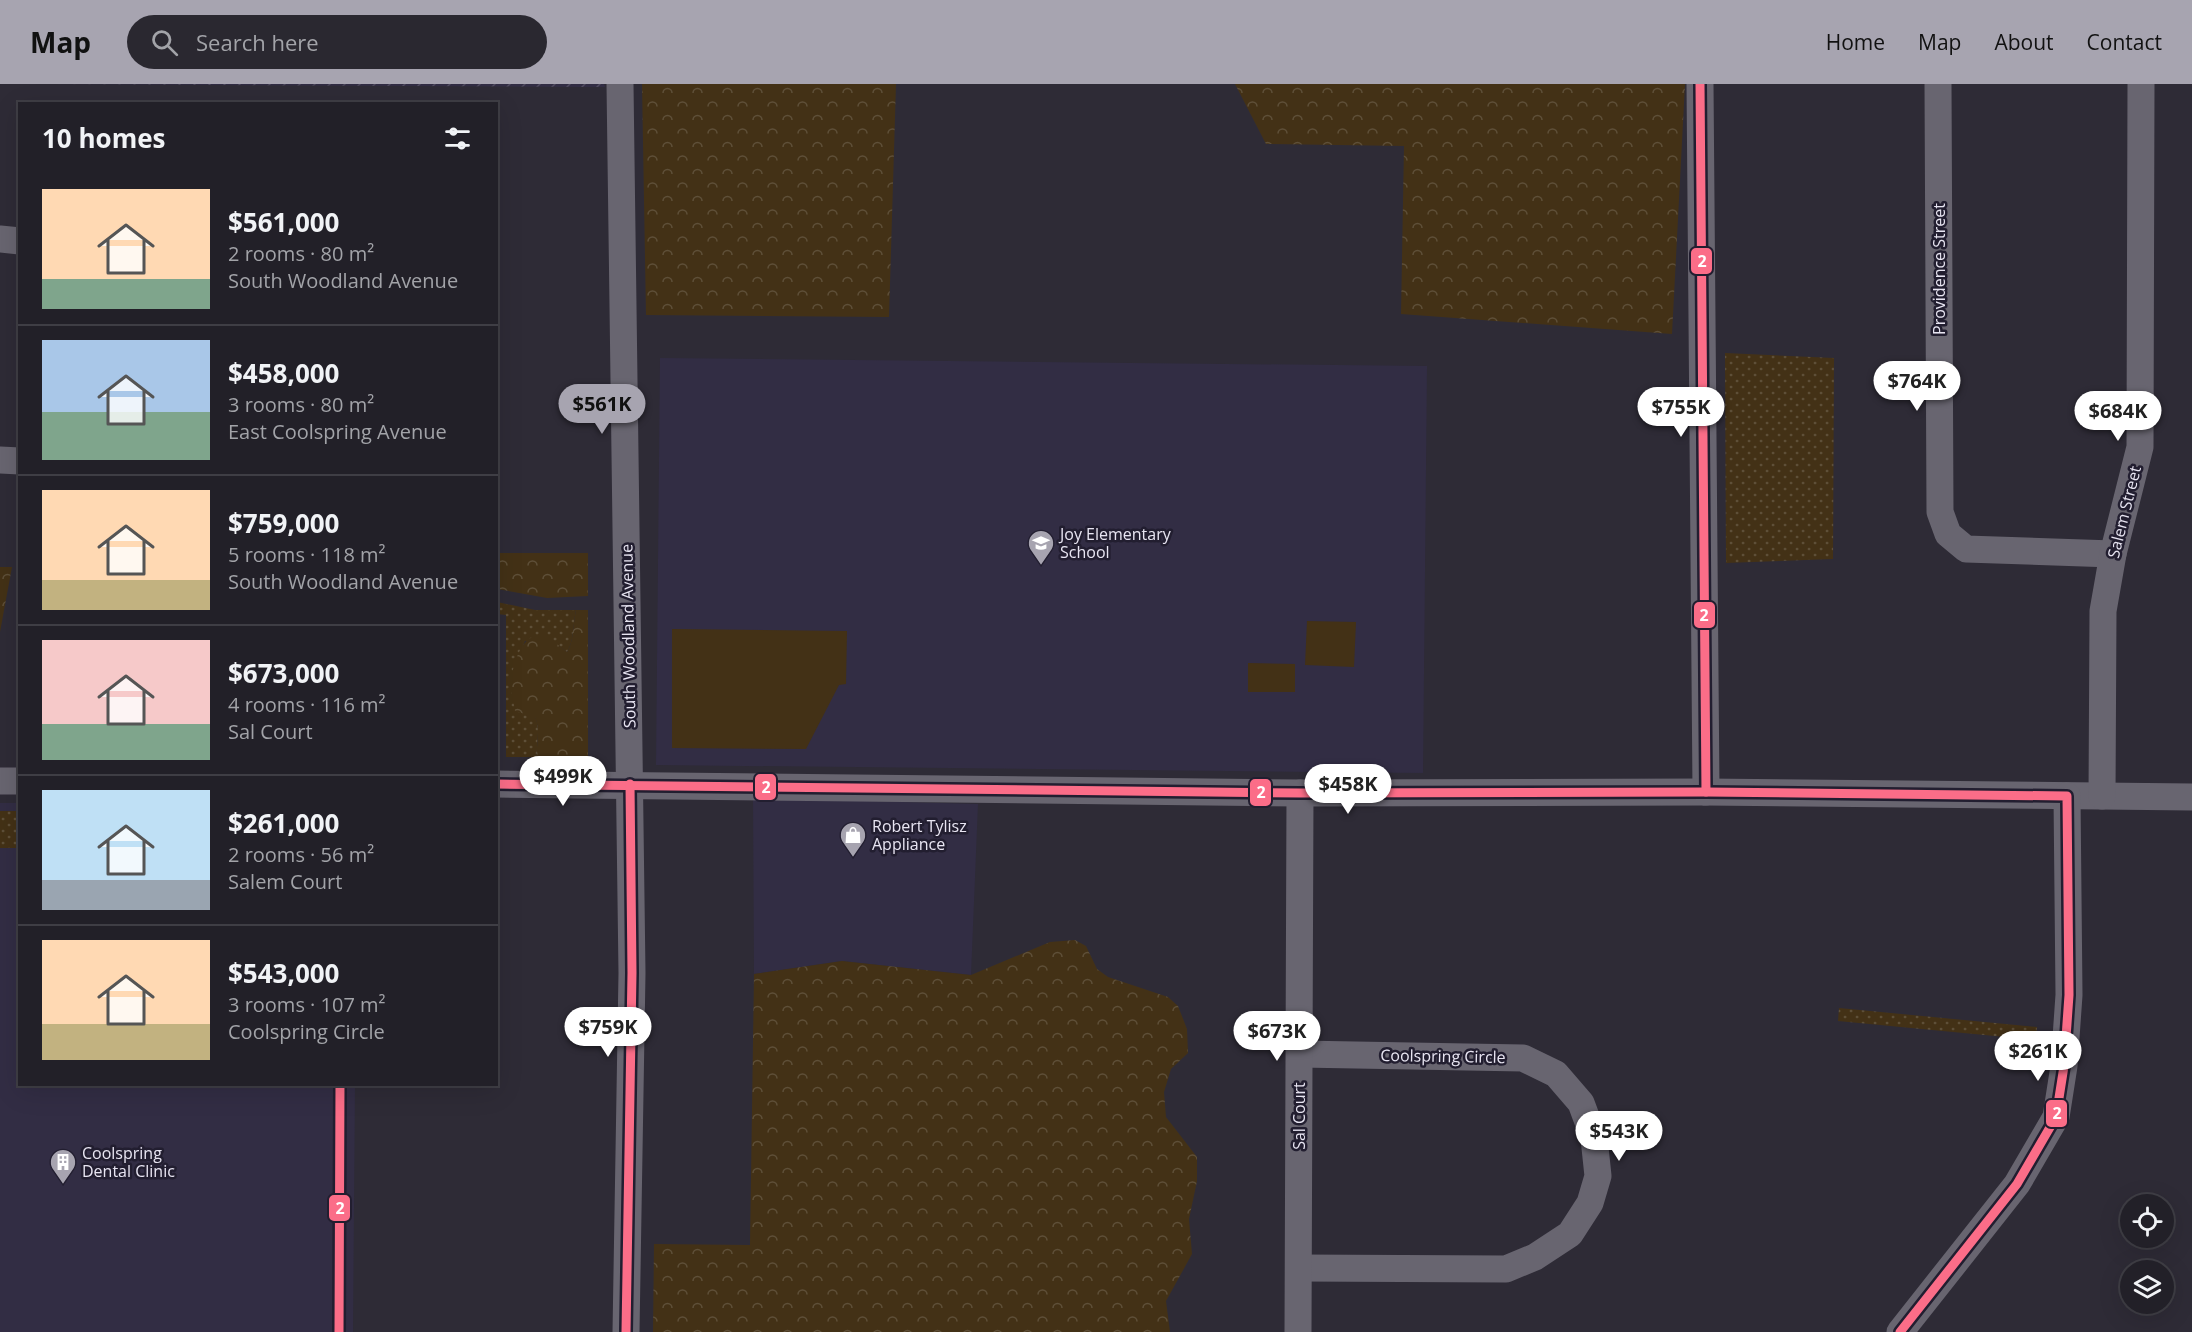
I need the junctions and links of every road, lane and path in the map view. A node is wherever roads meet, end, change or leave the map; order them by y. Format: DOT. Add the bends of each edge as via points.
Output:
graph roads {
  1 [pos="620,84"];
  2 [pos="1700,84"];
  3 [pos="1938,84"];
  4 [pos="2141,84"];
  5 [pos="0,239"];
  6 [pos="18,241"];
  7 [pos="0,460"];
  8 [pos="18,461"];
  9 [pos="2113,554"];
  10 [pos="0,781"];
  11 [pos="18,781"];
  12 [pos="498,784"];
  13 [pos="630,784"];
  14 [pos="1706,792"];
  15 [pos="1300,793"];
  16 [pos="2067,796"];
  17 [pos="2102,796"];
  18 [pos="2192,797"];
  19 [pos="1300,1054"];
  20 [pos="1299,1268"];
  21 [pos="626,1332"];
  22 [pos="1298,1332"];
  23 [pos="1900,1332"];
  1 -- 13 [label="street, South Woodland Avenue"];
  2 -- 14 [label="street"];
  3 -- 9 [label="street, Providence Street" via="1940,512 1948,534 1966,549"];
  4 -- 9 [label="street, Salem Street" via="2140,447"];
  5 -- 6 [label="street"];
  7 -- 8 [label="street"];
  9 -- 17 [label="street, Salem Street" via="2103,611"];
  10 -- 11 [label="street"];
  12 -- 13 [label="street"];
  13 -- 15 [label="street"];
  13 -- 21 [label="street, South Woodland Avenue" via="632,973"];
  14 -- 15 [label="street"];
  14 -- 16 [label="street"];
  15 -- 19 [label="street, Sal Court"];
  16 -- 17 [label="street"];
  16 -- 23 [label="street" via="2069,995 2056,1117 2017,1184"];
  17 -- 18 [label="street"];
  19 -- 20 [label="street, Sal Court"];
  19 -- 20 [label="street, Coolspring Circle" via="1522,1058 1556,1074 1581,1102 1594,1138 1598,1176 1590,1203 1570,1234 1535,1257 1506,1269"];
  20 -- 22 [label="street, Sal Court"];
}
